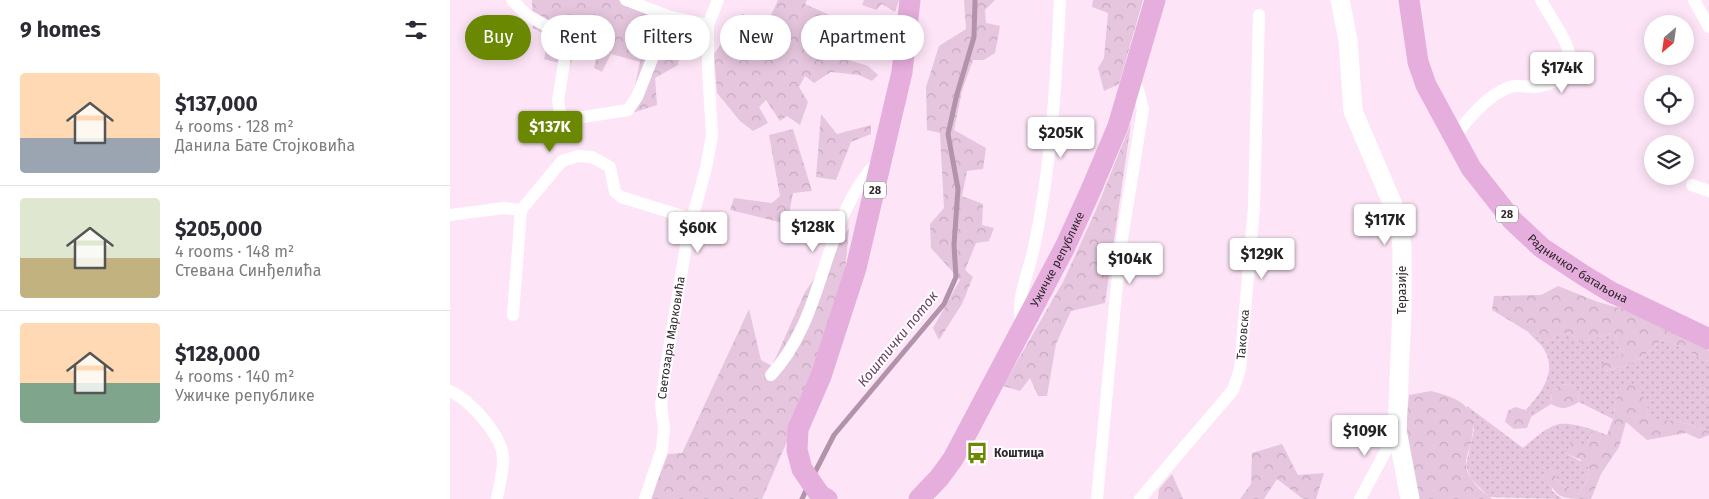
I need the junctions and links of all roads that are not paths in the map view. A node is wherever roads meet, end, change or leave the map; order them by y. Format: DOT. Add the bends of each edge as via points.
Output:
graph roads {
  1 [pos="512,0"];
  2 [pos="718,0"];
  3 [pos="910,0"];
  4 [pos="1060,0"];
  5 [pos="1155,0"];
  6 [pos="1340,0"];
  7 [pos="1409,0"];
  8 [pos="1541,0"];
  9 [pos="1694,0"];
  10 [pos="631,1"];
  11 [pos="660,13"];
  12 [pos="669,15"];
  13 [pos="1259,16"];
  14 [pos="710,19"];
  15 [pos="1709,27"];
  16 [pos="708,60"];
  17 [pos="1133,79"];
  18 [pos="1454,137"];
  19 [pos="884,156"];
  20 [pos="1692,185"];
  21 [pos="1709,191"];
  22 [pos="521,210"];
  23 [pos="450,215"];
  24 [pos="692,219"];
  25 [pos="513,315"];
  26 [pos="1024,325"];
  27 [pos="1709,339"];
  28 [pos="772,375"];
  29 [pos="450,391"];
  30 [pos="1397,430"];
  31 [pos="824,497"];
  32 [pos="497,499"];
  33 [pos="646,499"];
  34 [pos="919,499"];
  35 [pos="1097,499"];
  36 [pos="1140,499"];
  37 [pos="1360,499"];
  38 [pos="1410,499"];
  1 -- 11 [label="street" via="527,15 568,38 558,101 561,116 571,119 628,110 656,49"];
  2 -- 14 [label="street, Светозара Марковића"];
  3 -- 19 [label="main road, 28" via="902,72"];
  4 -- 26 [label="street" via="1056,77 1037,231 1020,311"];
  5 -- 17 [label="main road, Ужичке републике"];
  6 -- 30 [label="street, Теразије" via="1348,40 1353,112 1399,219 1402,308"];
  7 -- 18 [label="main road, Радничког батаљона / 28" via="1422,75"];
  8 -- 18 [label="street" via="1568,47 1571,64 1567,73 1557,81 1539,87 1512,86 1493,96 1471,115"];
  9 -- 15 [label="street"];
  10 -- 11 [label="street"];
  11 -- 12 [label="street"];
  13 -- 36 [label="street, Таковска" via="1254,207 1240,369 1233,390"];
  16 -- 24 [label="street, Светозара Марковића" via="712,136"];
  17 -- 26 [label="main road, Ужичке републике" via="1118,126 1090,192"];
  17 -- 35 [label="street" via="1143,109 1120,251"];
  18 -- 27 [label="main road, Радничког батаљона / 28" via="1484,186 1512,220 1542,248 1604,288"];
  19 -- 28 [label="street" via="864,176 846,209 803,324"];
  19 -- 31 [label="main road, 28" via="840,322 798,430 797,450 802,469"];
  20 -- 21 [label="street"];
  22 -- 23 [label="street" via="504,208"];
  22 -- 24 [label="street" via="562,160 578,156 592,157 610,167 615,192 621,197"];
  22 -- 25 [label="street"];
  24 -- 33 [label="street, Светозара Марковића" via="661,405 662,449"];
  26 -- 34 [label="main road, Ужичке републике" via="953,459"];
  29 -- 32 [label="street" via="473,408 499,442 503,459"];
  30 -- 37 [label="street"];
  30 -- 38 [label="street, Теразије"];
}
